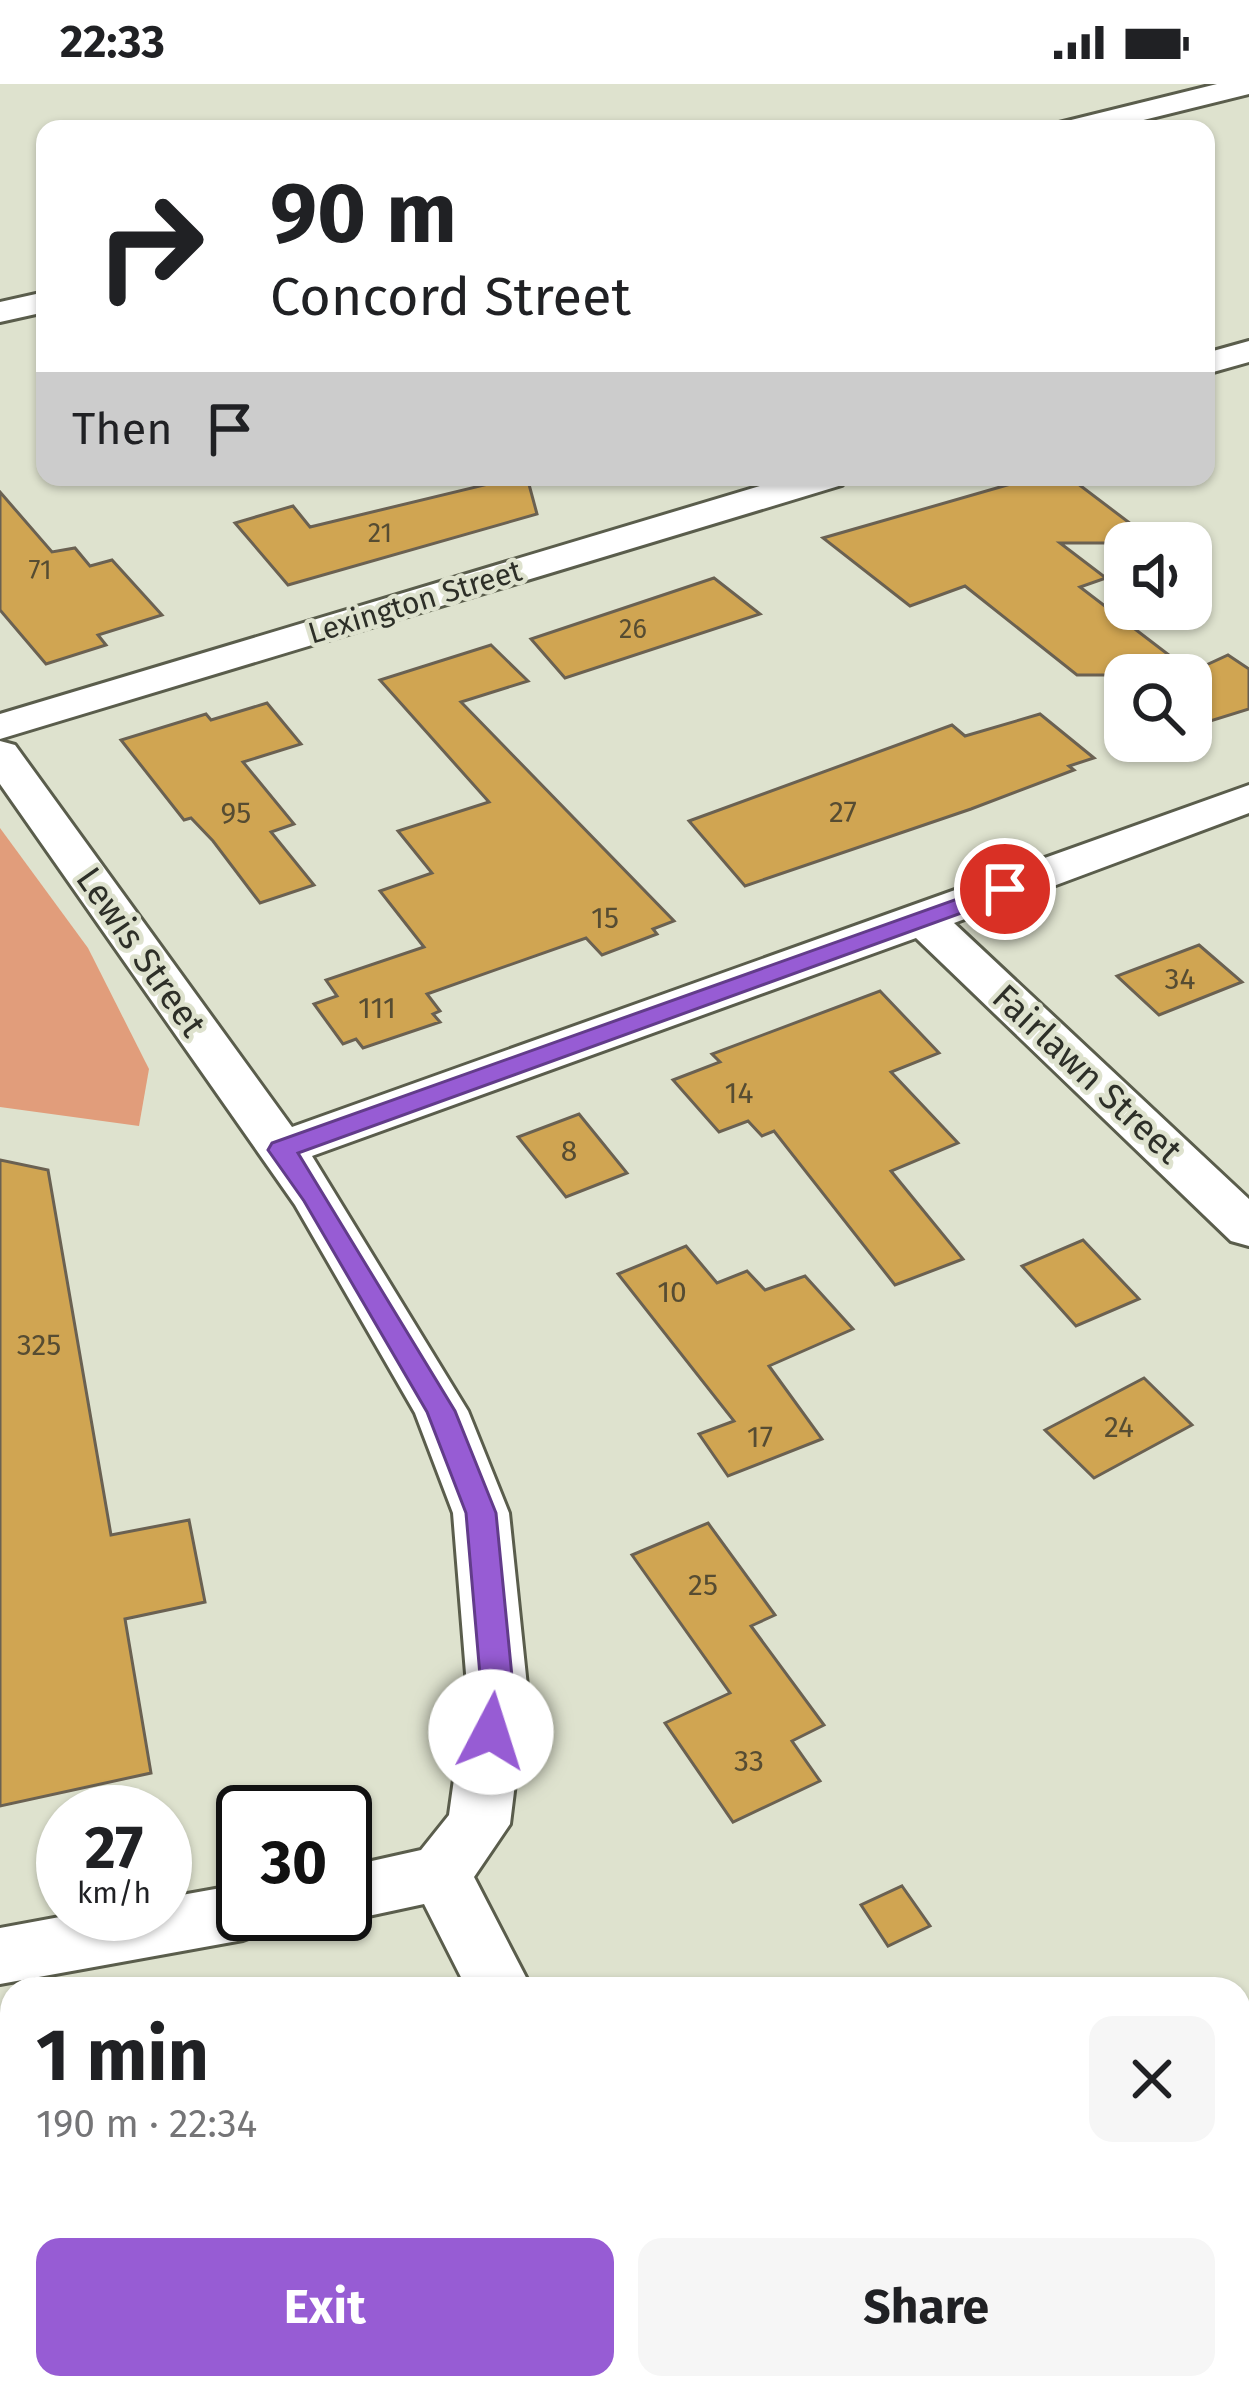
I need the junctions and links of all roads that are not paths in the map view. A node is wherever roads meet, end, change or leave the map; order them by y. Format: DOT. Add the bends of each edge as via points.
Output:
graph roads {
  1 [pos="1249,86"];
  2 [pos="1107,120"];
  3 [pos="36,304"];
  4 [pos="0,312"];
  5 [pos="1249,351"];
  6 [pos="1215,361"];
  7 [pos="800,486"];
  8 [pos="0,727"];
  9 [pos="0,754"];
  10 [pos="1249,798"];
  11 [pos="924,920"];
  12 [pos="281,1150"];
  13 [pos="1249,1228"];
  14 [pos="440,1874"];
  15 [pos="372,1888"];
  16 [pos="216,1917"];
  17 [pos="0,1956"];
  18 [pos="494,1977"];
  1 -- 2 [label="street"];
  3 -- 4 [label="street"];
  5 -- 6 [label="street"];
  7 -- 8 [label="street, Lexington Street"];
  9 -- 12 [label="street, Lewis Street"];
  10 -- 11 [label="street"];
  11 -- 12 [label="street"];
  11 -- 13 [label="street, Fairlawn Street"];
  12 -- 14 [label="street, Lewis Street" via="441,1411 481,1513 497,1687 479,1823"];
  14 -- 15 [label="street"];
  14 -- 18 [label="street"];
  16 -- 17 [label="street"];
}
